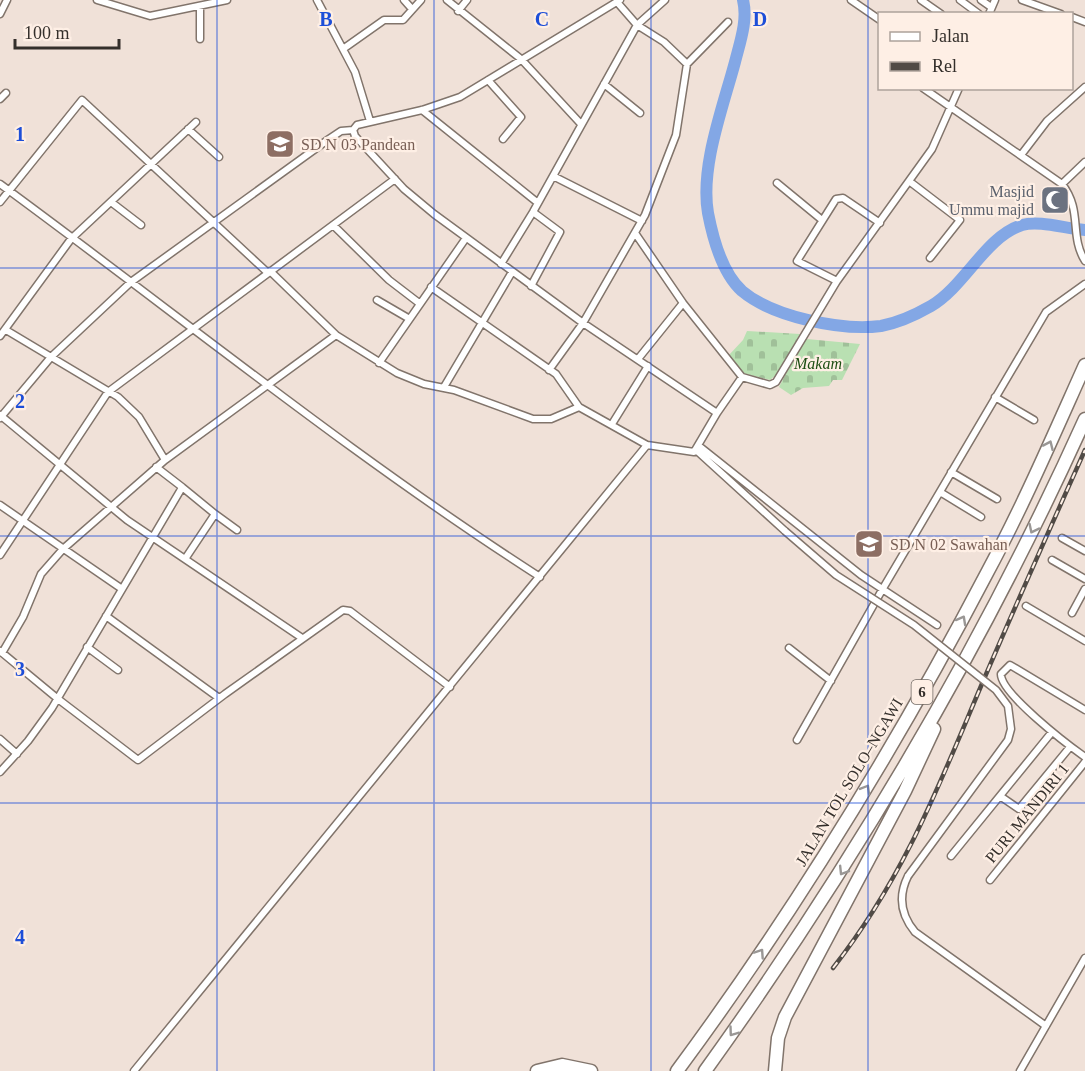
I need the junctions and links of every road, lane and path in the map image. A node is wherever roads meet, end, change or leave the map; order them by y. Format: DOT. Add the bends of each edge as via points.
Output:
graph roads {
  1 [pos="7,0"];
  2 [pos="97,0"];
  3 [pos="227,0"];
  4 [pos="317,0"];
  5 [pos="404,0"];
  6 [pos="421,0"];
  7 [pos="447,0"];
  8 [pos="466,0"];
  9 [pos="665,0"];
  10 [pos="851,0"];
  11 [pos="921,0"];
  12 [pos="960,0"];
  13 [pos="981,0"];
  14 [pos="995,0"];
  15 [pos="1022,0"];
  16 [pos="619,1"];
  17 [pos="200,6"];
  18 [pos="412,9"];
  19 [pos="990,10"];
  20 [pos="458,11"];
  21 [pos="938,12"];
  22 [pos="976,12"];
  23 [pos="1055,12"];
  24 [pos="0,14"];
  25 [pos="878,19"];
  26 [pos="728,22"];
  27 [pos="637,25"];
  28 [pos="200,39"];
  29 [pos="343,49"];
  30 [pos="521,59"];
  31 [pos="687,64"];
  32 [pos="488,80"];
  33 [pos="604,84"];
  34 [pos="1085,87"];
  35 [pos="926,90"];
  36 [pos="958,90"];
  37 [pos="6,93"];
  38 [pos="0,99"];
  39 [pos="950,109"];
  40 [pos="422,110"];
  41 [pos="640,112"];
  42 [pos="370,121"];
  43 [pos="196,122"];
  44 [pos="580,123"];
  45 [pos="188,129"];
  46 [pos="353,130"];
  47 [pos="503,139"];
  48 [pos="1021,155"];
  49 [pos="219,157"];
  50 [pos="1085,162"];
  51 [pos="150,165"];
  52 [pos="554,176"];
  53 [pos="395,179"];
  54 [pos="909,181"];
  55 [pos="777,183"];
  56 [pos="0,184"];
  57 [pos="1062,184"];
  58 [pos="9,190"];
  59 [pos="0,202"];
  60 [pos="111,202"];
  61 [pos="538,204"];
  62 [pos="533,212"];
  63 [pos="822,220"];
  64 [pos="642,221"];
  65 [pos="213,222"];
  66 [pos="880,223"];
  67 [pos="141,225"];
  68 [pos="333,225"];
  69 [pos="635,233"];
  70 [pos="466,238"];
  71 [pos="72,239"];
  72 [pos="930,258"];
  73 [pos="1085,261"];
  74 [pos="501,264"];
  75 [pos="269,272"];
  76 [pos="513,272"];
  77 [pos="837,281"];
  78 [pos="131,282"];
  79 [pos="1085,284"];
  80 [pos="531,285"];
  81 [pos="431,287"];
  82 [pos="377,300"];
  83 [pos="419,303"];
  84 [pos="683,303"];
  85 [pos="408,318"];
  86 [pos="584,323"];
  87 [pos="481,324"];
  88 [pos="194,328"];
  89 [pos="6,330"];
  90 [pos="336,335"];
  91 [pos="0,336"];
  92 [pos="51,357"];
  93 [pos="638,359"];
  94 [pos="379,363"];
  95 [pos="1085,365"];
  96 [pos="648,366"];
  97 [pos="549,370"];
  98 [pos="742,377"];
  99 [pos="266,385"];
  100 [pos="444,387"];
  101 [pos="108,392"];
  102 [pos="995,397"];
  103 [pos="579,407"];
  104 [pos="717,413"];
  105 [pos="0,416"];
  106 [pos="1085,419"];
  107 [pos="1034,420"];
  108 [pos="612,424"];
  109 [pos="647,445"];
  110 [pos="698,448"];
  111 [pos="165,460"];
  112 [pos="60,465"];
  113 [pos="156,467"];
  114 [pos="951,472"];
  115 [pos="182,487"];
  116 [pos="940,492"];
  117 [pos="997,499"];
  118 [pos="0,505"];
  119 [pos="110,505"];
  120 [pos="215,514"];
  121 [pos="981,517"];
  122 [pos="22,520"];
  123 [pos="237,530"];
  124 [pos="153,538"];
  125 [pos="1062,538"];
  126 [pos="63,549"];
  127 [pos="1085,551"];
  128 [pos="0,555"];
  129 [pos="185,559"];
  130 [pos="1052,560"];
  131 [pos="540,577"];
  132 [pos="1085,579"];
  133 [pos="122,589"];
  134 [pos="1085,589"];
  135 [pos="882,590"];
  136 [pos="1078,602"];
  137 [pos="1026,606"];
  138 [pos="1085,607"];
  139 [pos="1072,613"];
  140 [pos="106,616"];
  141 [pos="937,625"];
  142 [pos="302,638"];
  143 [pos="1085,640"];
  144 [pos="87,647"];
  145 [pos="789,648"];
  146 [pos="1,652"];
  147 [pos="118,670"];
  148 [pos="831,681"];
  149 [pos="450,687"];
  150 [pos="948,694"];
  151 [pos="219,698"];
  152 [pos="58,699"];
  153 [pos="1085,710"];
  154 [pos="1052,732"];
  155 [pos="0,739"];
  156 [pos="797,740"];
  157 [pos="1070,747"];
  158 [pos="17,754"];
  159 [pos="1085,757"];
  160 [pos="1085,762"];
  161 [pos="0,772"];
  162 [pos="1000,796"];
  163 [pos="951,856"];
  164 [pos="990,880"];
  165 [pos="1085,958"];
  166 [pos="728,1002"];
  167 [pos="1046,1026"];
  168 [pos="134,1071"];
  169 [pos="537,1071"];
  170 [pos="591,1071"];
  171 [pos="668,1071"];
  172 [pos="677,1071"];
  173 [pos="705,1071"];
  174 [pos="775,1071"];
  175 [pos="1020,1071"];
  1 -- 24 [label="street"];
  2 -- 17 [label="street" via="150,16"];
  3 -- 17 [label="street"];
  4 -- 29 [label="street"];
  5 -- 18 [label="street"];
  6 -- 18 [label="street"];
  7 -- 20 [label="street"];
  8 -- 20 [label="street"];
  9 -- 27 [label="street"];
  10 -- 25 [label="street"];
  11 -- 21 [label="street"];
  12 -- 22 [label="street"];
  13 -- 19 [label="street"];
  14 -- 19 [label="street"];
  15 -- 23 [label="street"];
  16 -- 27 [label="street"];
  16 -- 30 [label="street"];
  17 -- 28 [label="street"];
  18 -- 29 [label="street" via="403,20 384,20"];
  20 -- 30 [label="street"];
  26 -- 31 [label="street"];
  27 -- 31 [label="street" via="664,42"];
  27 -- 33 [label="street"];
  29 -- 42 [label="street" via="355,72"];
  30 -- 32 [label="street"];
  30 -- 44 [label="street"];
  31 -- 64 [label="street" via="676,135"];
  32 -- 40 [label="street" via="460,97"];
  32 -- 47 [label="street" via="521,117"];
  33 -- 41 [label="street"];
  33 -- 44 [label="street"];
  34 -- 48 [label="street" via="1047,121"];
  35 -- 39 [label="street"];
  36 -- 39 [label="street"];
  37 -- 38 [label="street"];
  39 -- 48 [label="street"];
  39 -- 54 [label="street" via="932,149"];
  40 -- 42 [label="street"];
  40 -- 61 [label="street"];
  42 -- 46 [label="street"];
  43 -- 45 [label="street"];
  44 -- 52 [label="street"];
  45 -- 49 [label="street"];
  45 -- 51 [label="street"];
  46 -- 53 [label="street"];
  46 -- 65 [label="street" via="344,130 328,139"];
  48 -- 57 [label="street"];
  50 -- 57 [label="street"];
  51 -- 58 [label="street" via="82,100"];
  51 -- 60 [label="street"];
  51 -- 65 [label="street"];
  52 -- 61 [label="street"];
  52 -- 64 [label="street"];
  53 -- 68 [label="street"];
  53 -- 70 [label="street" via="414,199"];
  54 -- 66 [label="street"];
  54 -- 72 [label="street" via="960,220"];
  55 -- 63 [label="street"];
  56 -- 58 [label="street"];
  57 -- 73 [label="street" via="1075,204 1077,240"];
  58 -- 59 [label="street"];
  58 -- 71 [label="street"];
  60 -- 67 [label="street"];
  60 -- 71 [label="street"];
  61 -- 62 [label="street"];
  62 -- 74 [label="street"];
  62 -- 80 [label="street" via="560,231"];
  63 -- 66 [label="street" via="840,197"];
  63 -- 77 [label="street" via="797,261"];
  64 -- 69 [label="street"];
  65 -- 75 [label="street"];
  65 -- 78 [label="street"];
  66 -- 77 [label="street"];
  68 -- 75 [label="street"];
  68 -- 83 [label="street" via="389,280"];
  69 -- 84 [label="street"];
  69 -- 86 [label="street"];
  70 -- 74 [label="street"];
  70 -- 81 [label="street"];
  71 -- 78 [label="street"];
  71 -- 89 [label="street"];
  74 -- 76 [label="street"];
  75 -- 88 [label="street"];
  75 -- 90 [label="street"];
  76 -- 80 [label="street"];
  76 -- 87 [label="street"];
  77 -- 98 [label="street" via="774,384"];
  78 -- 88 [label="street"];
  78 -- 92 [label="street"];
  79 -- 102 [label="street" via="1046,312"];
  80 -- 86 [label="street"];
  81 -- 83 [label="street"];
  81 -- 87 [label="street"];
  82 -- 85 [label="street"];
  83 -- 85 [label="street"];
  84 -- 93 [label="street"];
  84 -- 98 [label="street"];
  85 -- 94 [label="street"];
  86 -- 93 [label="street"];
  86 -- 97 [label="street"];
  87 -- 97 [label="street"];
  87 -- 100 [label="street"];
  88 -- 99 [label="street"];
  88 -- 101 [label="street"];
  89 -- 91 [label="street"];
  89 -- 92 [label="street"];
  90 -- 94 [label="street"];
  90 -- 99 [label="street"];
  92 -- 101 [label="street"];
  92 -- 105 [label="street"];
  93 -- 96 [label="street"];
  94 -- 100 [label="street" via="424,384"];
  166 -- 95 [label="highway, JALAN TOL SOLO–NGAWI / 6, one-way" via="846,822 924,689 989,569"];
  96 -- 104 [label="street"];
  96 -- 108 [label="street"];
  97 -- 103 [label="street" via="561,379"];
  98 -- 104 [label="street"];
  99 -- 111 [label="street"];
  99 -- 131 [label="street"];
  100 -- 103 [label="street" via="533,419 551,419"];
  101 -- 111 [label="street" via="139,417"];
  101 -- 112 [label="street"];
  102 -- 107 [label="street"];
  102 -- 114 [label="street"];
  103 -- 108 [label="street"];
  104 -- 110 [label="street"];
  105 -- 112 [label="street"];
  106 -- 150 [label="highway, 6, one-way" via="1013,572"];
  108 -- 109 [label="street"];
  109 -- 110 [label="street"];
  109 -- 131 [label="street"];
  110 -- 135 [label="street"];
  110 -- 167 [label="street, bridge" via="836,575 914,625 996,690 1008,706 1011,729 1005,746 908,876 902,903 915,932"];
  111 -- 113 [label="street"];
  112 -- 119 [label="street"];
  112 -- 122 [label="street"];
  113 -- 115 [label="street"];
  113 -- 119 [label="street"];
  114 -- 116 [label="street"];
  114 -- 117 [label="street"];
  115 -- 120 [label="street"];
  115 -- 124 [label="street"];
  116 -- 121 [label="street"];
  116 -- 135 [label="street"];
  118 -- 122 [label="street"];
  119 -- 124 [label="street"];
  119 -- 126 [label="street"];
  120 -- 123 [label="street"];
  120 -- 129 [label="street"];
  122 -- 126 [label="street"];
  122 -- 128 [label="street"];
  124 -- 129 [label="street"];
  124 -- 133 [label="street"];
  125 -- 127 [label="street"];
  126 -- 133 [label="street"];
  126 -- 146 [label="street" via="41,574 23,616"];
  129 -- 142 [label="street"];
  130 -- 132 [label="street"];
  131 -- 149 [label="street"];
  133 -- 140 [label="street"];
  134 -- 136 [label="street"];
  135 -- 141 [label="street"];
  135 -- 148 [label="street"];
  136 -- 138 [label="street"];
  136 -- 139 [label="street"];
  137 -- 143 [label="street"];
  140 -- 144 [label="street"];
  140 -- 151 [label="street"];
  142 -- 149 [label="street" via="348,610"];
  142 -- 151 [label="street"];
  144 -- 147 [label="street"];
  144 -- 152 [label="street"];
  145 -- 148 [label="street"];
  146 -- 152 [label="street"];
  148 -- 156 [label="street"];
  149 -- 168 [label="street"];
  150 -- 173 [label="highway, 6, one-way" via="841,873"];
  150 -- 174 [label="highway" via="928,746 785,1017 778,1038"];
  151 -- 152 [label="street" via="138,760"];
  152 -- 158 [label="street"];
  153 -- 154 [label="street" via="1007,666 1001,674 1003,683"];
  154 -- 157 [label="street"];
  154 -- 162 [label="street"];
  155 -- 158 [label="street"];
  157 -- 159 [label="street"];
  157 -- 162 [label="street" via="1017,809"];
  158 -- 161 [label="street"];
  160 -- 164 [label="street, PURI MANDIRI 1"];
  162 -- 163 [label="street"];
  165 -- 167 [label="street"];
  166 -- 171 [label="highway"];
  166 -- 172 [label="highway, JALAN TOL SOLO–NGAWI / 6"];
  167 -- 175 [label="street"];
  169 -- 170 [label="highway" via="561,1065"];
}
